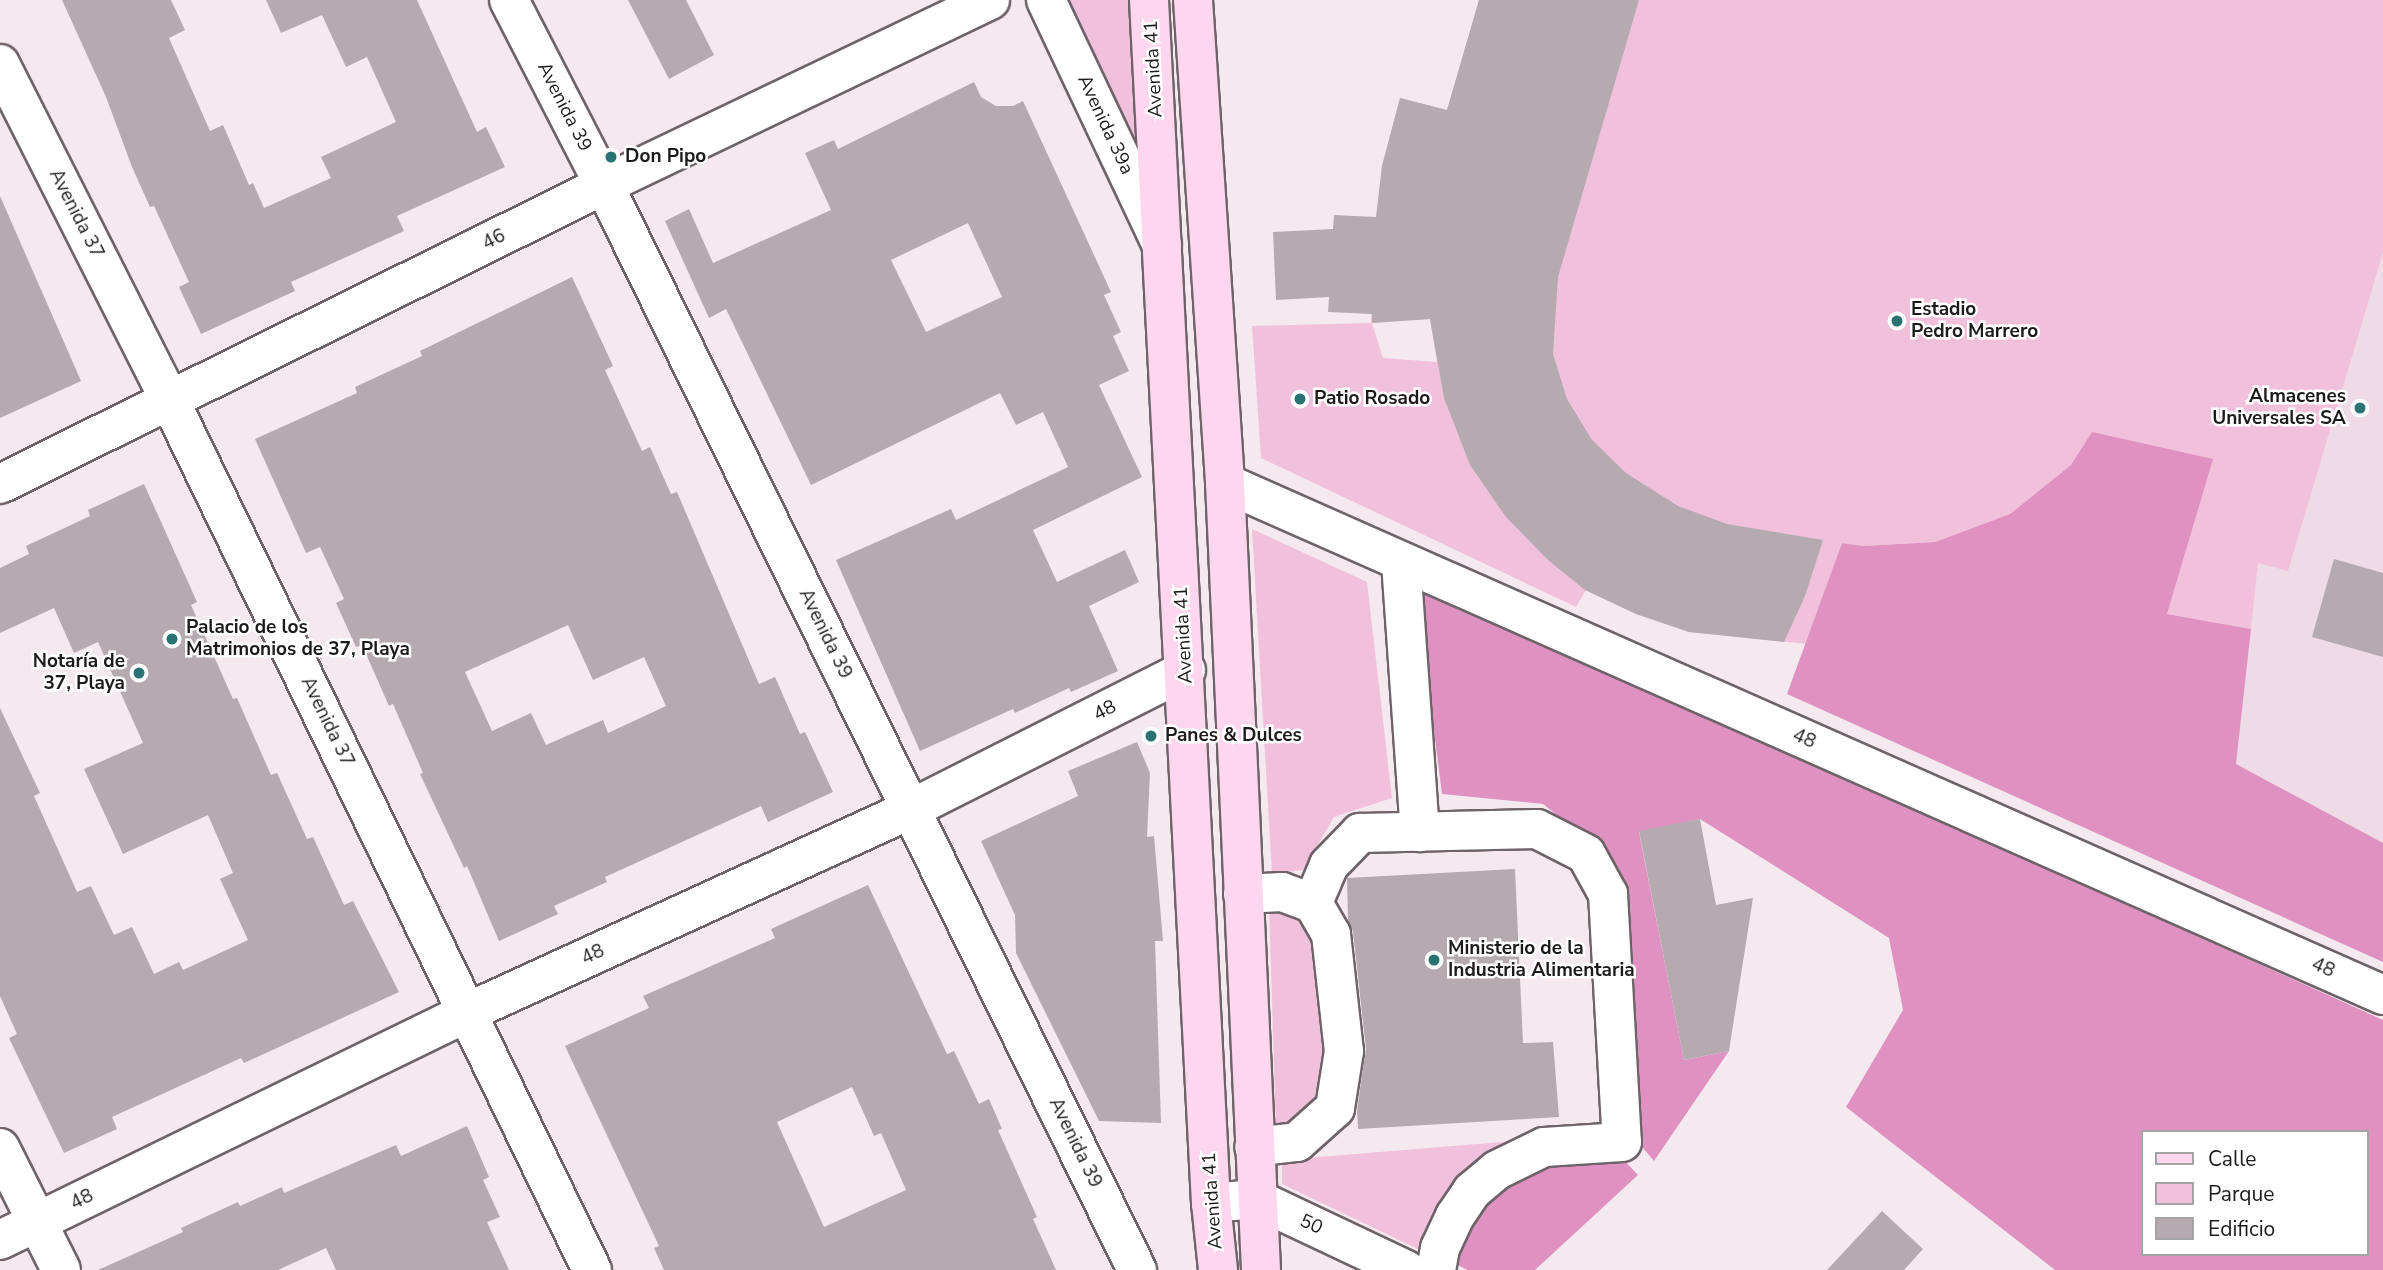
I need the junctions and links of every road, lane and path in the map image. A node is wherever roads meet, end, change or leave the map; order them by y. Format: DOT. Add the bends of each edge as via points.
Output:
graph roads {
  1 [pos="509,0"];
  2 [pos="990,0"];
  3 [pos="1046,0"];
  4 [pos="1149,0"];
  5 [pos="1193,0"];
  6 [pos="0,64"];
  7 [pos="604,185"];
  8 [pos="1164,251"];
  9 [pos="170,401"];
  10 [pos="0,484"];
  11 [pos="1225,484"];
  12 [pos="1402,562"];
  13 [pos="1186,670"];
  14 [pos="911,809"];
  15 [pos="1420,832"];
  16 [pos="1242,894"];
  17 [pos="1313,903"];
  18 [pos="2383,995"];
  19 [pos="468,1012"];
  20 [pos="1254,1147"];
  21 [pos="0,1148"];
  22 [pos="1256,1199"];
  23 [pos="1211,1203"];
  24 [pos="37,1222"];
  25 [pos="0,1240"];
  26 [pos="61,1270"];
  27 [pos="592,1270"];
  28 [pos="1137,1270"];
  29 [pos="1218,1270"];
  30 [pos="1261,1270"];
  31 [pos="1406,1270"];
  32 [pos="1436,1270"];
  1 -- 7 [label="street, Avenida 39"];
  2 -- 7 [label="street, 46"];
  3 -- 8 [label="street, Avenida 39a"];
  4 -- 8 [label="main road, Avenida 41"];
  5 -- 11 [label="main road"];
  6 -- 9 [label="street, Avenida 37"];
  7 -- 9 [label="street, 46"];
  7 -- 14 [label="street, Avenida 39"];
  8 -- 13 [label="main road, Avenida 41"];
  9 -- 10 [label="street, 46"];
  9 -- 19 [label="street, Avenida 37"];
  11 -- 12 [label="street, 48"];
  11 -- 16 [label="main road"];
  12 -- 15 [label="street"];
  12 -- 18 [label="street, 48"];
  13 -- 14 [label="street, 48"];
  13 -- 23 [label="main road, Avenida 41"];
  14 -- 19 [label="street, 48"];
  14 -- 28 [label="street, Avenida 39"];
  15 -- 17 [label="street" via="1360,833 1329,865"];
  15 -- 32 [label="street" via="1537,829 1586,854 1608,894 1622,1142 1544,1147 1497,1170 1472,1191 1455,1216 1440,1248"];
  16 -- 17 [label="street" via="1282,892"];
  16 -- 20 [label="main road"];
  17 -- 20 [label="street" via="1331,934 1344,1051 1335,1108 1297,1142"];
  19 -- 24 [label="street, 48"];
  19 -- 27 [label="street, Avenida 37"];
  20 -- 22 [label="main road"];
  21 -- 24 [label="street"];
  22 -- 23 [label="street"];
  22 -- 30 [label="main road"];
  22 -- 31 [label="street, 50"];
  23 -- 29 [label="main road, Avenida 41"];
  24 -- 25 [label="street, 48"];
  24 -- 26 [label="street"];
}
